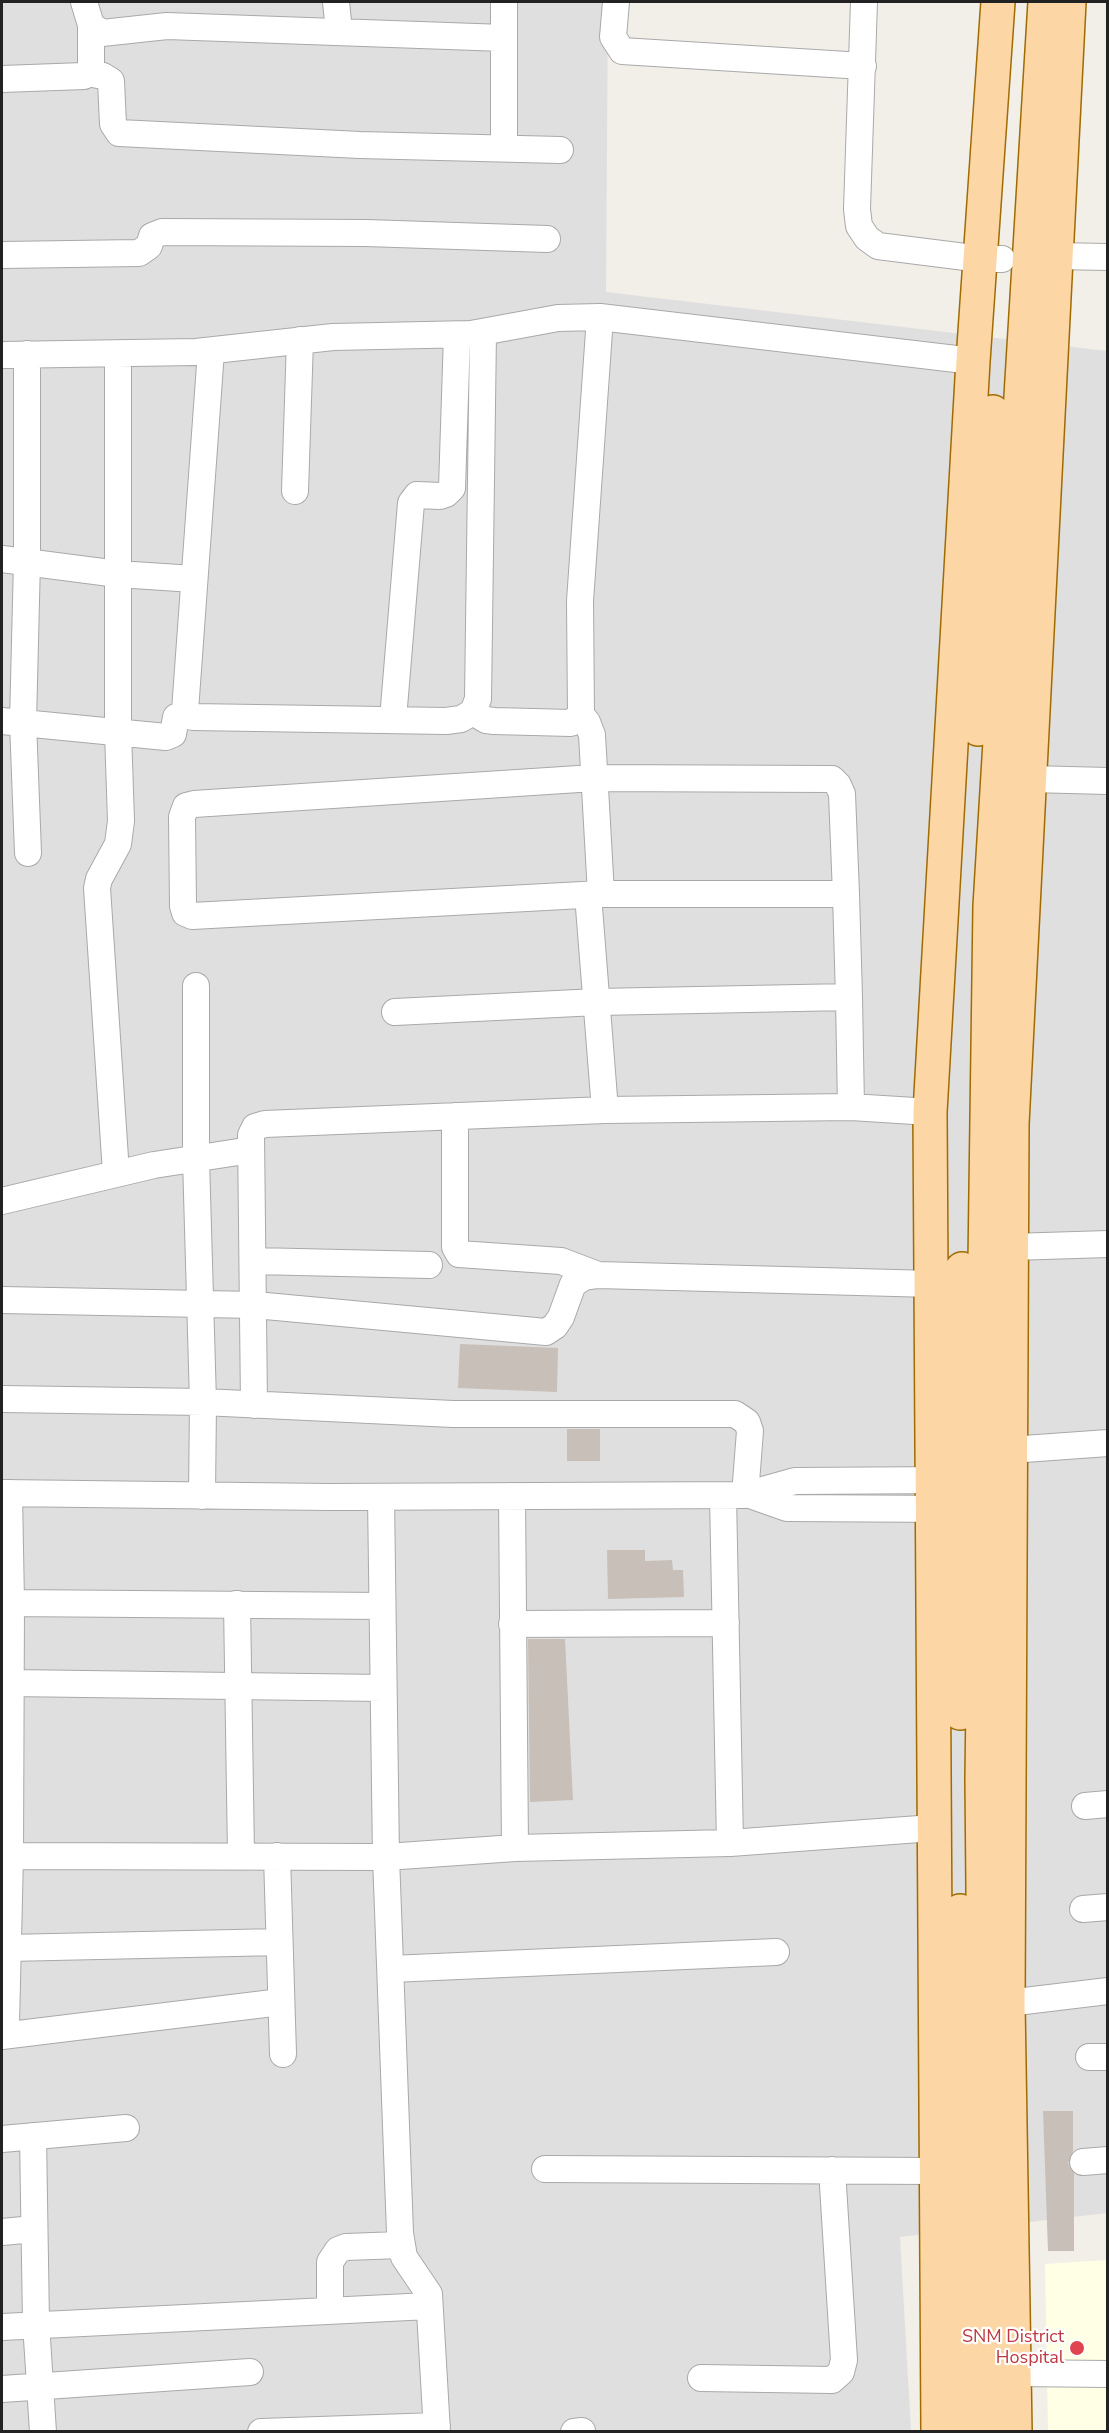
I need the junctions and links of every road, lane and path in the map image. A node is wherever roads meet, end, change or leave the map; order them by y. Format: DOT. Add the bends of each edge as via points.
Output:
graph roads {
  1 [pos="336,2"];
  2 [pos="504,2"];
  3 [pos="616,2"];
  4 [pos="864,2"];
  5 [pos="998,2"];
  6 [pos="1020,2"];
  7 [pos="1045,2"];
  8 [pos="1069,2"];
  9 [pos="87,13"];
  10 [pos="339,31"];
  11 [pos="504,38"];
  12 [pos="863,66"];
  13 [pos="88,73"];
  14 [pos="2,79"];
  15 [pos="504,148"];
  16 [pos="560,150"];
  17 [pos="547,239"];
  18 [pos="2,255"];
  19 [pos="1056,256"];
  20 [pos="1107,257"];
  21 [pos="992,259"];
  22 [pos="600,317"];
  23 [pos="483,332"];
  24 [pos="457,335"];
  25 [pos="300,340"];
  26 [pos="211,351"];
  27 [pos="27,354"];
  28 [pos="118,354"];
  29 [pos="2,355"];
  30 [pos="973,361"];
  31 [pos="295,491"];
  32 [pos="2,559"];
  33 [pos="27,561"];
  34 [pos="118,574"];
  35 [pos="194,579"];
  36 [pos="473,712"];
  37 [pos="581,715"];
  38 [pos="188,716"];
  39 [pos="393,719"];
  40 [pos="12,721"];
  41 [pos="118,732"];
  42 [pos="594,778"];
  43 [pos="1030,779"];
  44 [pos="1107,781"];
  45 [pos="28,853"];
  46 [pos="595,894"];
  47 [pos="846,894"];
  48 [pos="196,986"];
  49 [pos="849,997"];
  50 [pos="597,1002"];
  51 [pos="395,1012"];
  52 [pos="851,1107"];
  53 [pos="605,1110"];
  54 [pos="930,1112"];
  55 [pos="455,1116"];
  56 [pos="252,1150"];
  57 [pos="196,1159"];
  58 [pos="116,1173"];
  59 [pos="2,1201"];
  60 [pos="1107,1244"];
  61 [pos="1011,1247"];
  62 [pos="254,1261"];
  63 [pos="429,1265"];
  64 [pos="598,1275"];
  65 [pos="932,1284"];
  66 [pos="2,1300"];
  67 [pos="200,1302"];
  68 [pos="255,1305"];
  69 [pos="2,1399"];
  70 [pos="203,1402"];
  71 [pos="254,1405"];
  72 [pos="1107,1443"];
  73 [pos="976,1489"];
  74 [pos="5,1493"];
  75 [pos="739,1495"];
  76 [pos="202,1496"];
  77 [pos="513,1496"];
  78 [pos="381,1497"];
  79 [pos="11,1604"];
  80 [pos="237,1604"];
  81 [pos="382,1606"];
  82 [pos="726,1623"];
  83 [pos="512,1624"];
  84 [pos="11,1683"];
  85 [pos="239,1688"];
  86 [pos="383,1688"];
  87 [pos="6,1771"];
  88 [pos="933,1828"];
  89 [pos="730,1843"];
  90 [pos="515,1848"];
  91 [pos="241,1855"];
  92 [pos="10,1856"];
  93 [pos="277,1856"];
  94 [pos="386,1857"];
  95 [pos="279,1942"];
  96 [pos="8,1948"];
  97 [pos="776,1952"];
  98 [pos="391,1969"];
  99 [pos="1107,1991"];
  100 [pos="281,2002"];
  101 [pos="1008,2003"];
  102 [pos="2,2035"];
  103 [pos="283,2054"];
  104 [pos="126,2128"];
  105 [pos="33,2136"];
  106 [pos="2,2139"];
  107 [pos="545,2169"];
  108 [pos="832,2170"];
  109 [pos="934,2171"];
  110 [pos="34,2229"];
  111 [pos="2,2232"];
  112 [pos="400,2245"];
  113 [pos="429,2306"];
  114 [pos="330,2310"];
  115 [pos="36,2323"];
  116 [pos="2,2326"];
  117 [pos="250,2372"];
  118 [pos="1015,2373"];
  119 [pos="1107,2374"];
  120 [pos="701,2378"];
  121 [pos="40,2386"];
  122 [pos="2,2389"];
  123 [pos="437,2429"];
  124 [pos="582,2431"];
  125 [pos="43,2432"];
  126 [pos="261,2432"];
  127 [pos="574,2432"];
  128 [pos="938,2432"];
  129 [pos="964,2432"];
  130 [pos="988,2432"];
  131 [pos="1015,2432"];
  1 -- 10 [label="street"];
  2 -- 11 [label="street"];
  3 -- 12 [label="street" via="614,37 622,51"];
  4 -- 12 [label="street"];
  5 -- 21 [label="main road"];
  6 -- 21 [label="main road"];
  7 -- 73 [label="main road" via="990,906 984,1333"];
  8 -- 19 [label="main road"];
  9 -- 10 [label="street" via="102,33 167,26"];
  9 -- 13 [label="street" via="91,68"];
  10 -- 11 [label="street"];
  11 -- 15 [label="street"];
  12 -- 21 [label="street" via="857,209 859,226 867,238 878,246"];
  13 -- 14 [label="street" via="75,78"];
  13 -- 15 [label="street" via="111,81 113,124 119,134"];
  15 -- 16 [label="street"];
  17 -- 18 [label="street" via="162,232 152,236 149,246 139,253"];
  19 -- 20 [label="street"];
  19 -- 43 [label="main road"];
  21 -- 30 [label="main road"];
  21 -- 73 [label="main road" via="960,1337"];
  22 -- 23 [label="street" via="558,318"];
  22 -- 30 [label="street"];
  22 -- 37 [label="street" via="580,601"];
  23 -- 24 [label="street"];
  23 -- 36 [label="street" via="478,699"];
  24 -- 25 [label="street" via="373,334"];
  24 -- 39 [label="street" via="452,488 440,496 417,495 411,503"];
  25 -- 26 [label="street"];
  25 -- 31 [label="street"];
  26 -- 28 [label="street"];
  26 -- 35 [label="street"];
  27 -- 28 [label="street"];
  27 -- 29 [label="street"];
  27 -- 33 [label="street"];
  28 -- 34 [label="street"];
  30 -- 54 [label="main road"];
  32 -- 33 [label="street"];
  33 -- 34 [label="street"];
  33 -- 40 [label="street"];
  34 -- 35 [label="street"];
  34 -- 41 [label="street"];
  35 -- 38 [label="street" via="184,704"];
  36 -- 37 [label="street" via="494,721 570,723"];
  36 -- 39 [label="street" via="446,722"];
  37 -- 42 [label="street" via="592,735"];
  38 -- 39 [label="street"];
  38 -- 41 [label="street" via="176,717 171,736"];
  40 -- 41 [label="street"];
  40 -- 45 [label="street"];
  41 -- 58 [label="street" via="121,833 97,888"];
  42 -- 46 [label="street"];
  42 -- 46 [label="street" via="194,804 186,806 182,817 183,906 185,913 192,916"];
  42 -- 47 [label="street" via="832,779 842,794"];
  43 -- 44 [label="street"];
  43 -- 61 [label="main road" via="1012,1124"];
  46 -- 47 [label="street"];
  46 -- 50 [label="street"];
  47 -- 49 [label="street"];
  48 -- 57 [label="street"];
  49 -- 50 [label="street"];
  49 -- 52 [label="street"];
  50 -- 51 [label="street"];
  50 -- 53 [label="street"];
  52 -- 53 [label="street"];
  52 -- 54 [label="street"];
  53 -- 55 [label="street"];
  54 -- 65 [label="main road"];
  55 -- 56 [label="street" via="265,1124 255,1127"];
  55 -- 64 [label="street" via="454,1247 459,1254 561,1261"];
  56 -- 57 [label="street"];
  56 -- 62 [label="street"];
  57 -- 58 [label="street"];
  57 -- 67 [label="street"];
  58 -- 59 [label="street"];
  60 -- 61 [label="street"];
  61 -- 73 [label="main road"];
  62 -- 63 [label="street"];
  62 -- 68 [label="street"];
  64 -- 65 [label="street"];
  64 -- 68 [label="street" via="573,1284 561,1317 546,1332"];
  65 -- 73 [label="main road"];
  66 -- 67 [label="street"];
  67 -- 68 [label="street"];
  67 -- 70 [label="street"];
  68 -- 71 [label="street"];
  69 -- 70 [label="street"];
  70 -- 71 [label="street"];
  70 -- 76 [label="street"];
  71 -- 75 [label="street" via="453,1414 735,1414 747,1422 750,1431"];
  72 -- 73 [label="street"];
  73 -- 75 [label="street" via="787,1508"];
  73 -- 88 [label="main road"];
  73 -- 101 [label="main road"];
  73 -- 129 [label="main road"];
  73 -- 130 [label="main road"];
  74 -- 76 [label="street"];
  74 -- 79 [label="street"];
  75 -- 77 [label="street"];
  75 -- 82 [label="street"];
  76 -- 78 [label="street"];
  77 -- 78 [label="street"];
  77 -- 83 [label="street"];
  78 -- 81 [label="street"];
  79 -- 80 [label="street"];
  79 -- 84 [label="street"];
  80 -- 81 [label="street"];
  80 -- 85 [label="street"];
  81 -- 86 [label="street"];
  82 -- 83 [label="street"];
  82 -- 89 [label="street"];
  83 -- 90 [label="street"];
  84 -- 85 [label="street"];
  84 -- 87 [label="street"];
  85 -- 86 [label="street"];
  85 -- 91 [label="street"];
  86 -- 94 [label="street"];
  87 -- 92 [label="street"];
  88 -- 89 [label="street"];
  88 -- 109 [label="main road"];
  89 -- 90 [label="street"];
  90 -- 94 [label="street"];
  91 -- 92 [label="street"];
  91 -- 93 [label="street"];
  92 -- 96 [label="street"];
  93 -- 94 [label="street"];
  93 -- 95 [label="street"];
  94 -- 98 [label="street"];
  95 -- 96 [label="street"];
  95 -- 100 [label="street"];
  96 -- 102 [label="street" via="6,2024"];
  97 -- 98 [label="street"];
  98 -- 112 [label="street"];
  99 -- 101 [label="street"];
  100 -- 102 [label="street"];
  100 -- 103 [label="street"];
  101 -- 118 [label="main road"];
  104 -- 105 [label="street"];
  105 -- 106 [label="street"];
  105 -- 110 [label="street"];
  107 -- 108 [label="street"];
  108 -- 109 [label="street"];
  108 -- 120 [label="street" via="844,2360 841,2372 831,2380"];
  109 -- 128 [label="main road"];
  110 -- 111 [label="street"];
  110 -- 115 [label="street"];
  112 -- 113 [label="street" via="424,2285"];
  112 -- 114 [label="street" via="338,2250 330,2262"];
  113 -- 114 [label="street"];
  113 -- 123 [label="street"];
  114 -- 115 [label="street"];
  115 -- 116 [label="street"];
  115 -- 121 [label="street"];
  117 -- 121 [label="street"];
  118 -- 119 [label="street"];
  118 -- 131 [label="main road"];
  121 -- 122 [label="street"];
  121 -- 125 [label="street"];
  123 -- 126 [label="street"];
  124 -- 127 [label="street"];
}
